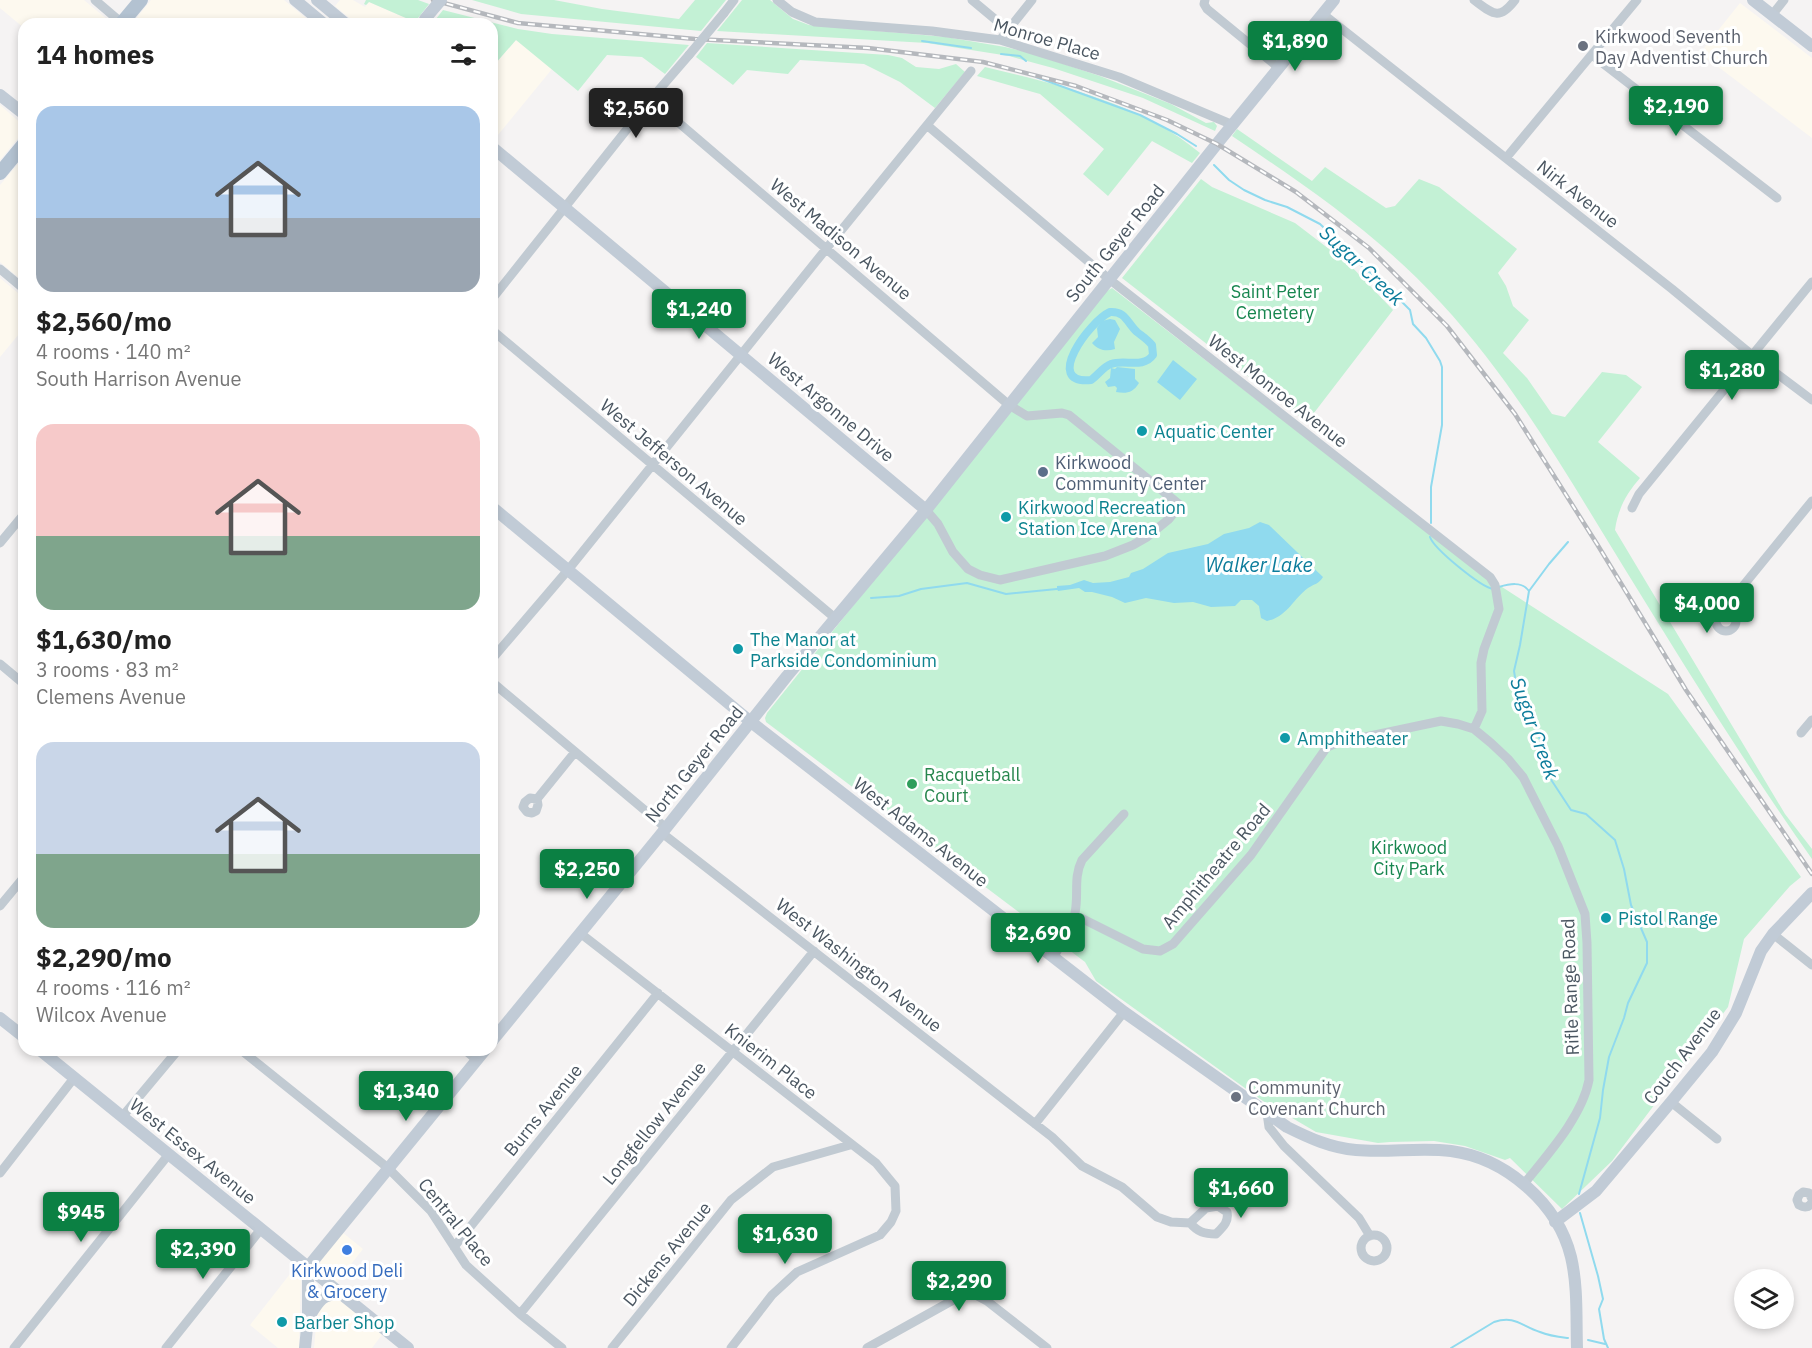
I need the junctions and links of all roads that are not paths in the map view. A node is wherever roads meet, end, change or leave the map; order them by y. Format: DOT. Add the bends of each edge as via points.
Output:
graph roads {
  1 [pos="95,0"];
  2 [pos="141,0"];
  3 [pos="295,0"];
  4 [pos="317,0"];
  5 [pos="441,0"];
  6 [pos="734,0"];
  7 [pos="777,0"];
  8 [pos="972,0"];
  9 [pos="1032,0"];
  10 [pos="1205,0"];
  11 [pos="1334,0"];
  12 [pos="1474,0"];
  13 [pos="1515,0"];
  14 [pos="1637,0"];
  15 [pos="1753,0"];
  16 [pos="1784,0"];
  17 [pos="1323,14"];
  18 [pos="1772,15"];
  19 [pos="115,18"];
  20 [pos="127,18"];
  21 [pos="317,18"];
  22 [pos="339,18"];
  23 [pos="426,18"];
  24 [pos="1008,30"];
  25 [pos="1000,40"];
  26 [pos="1812,46"];
  27 [pos="1592,55"];
  28 [pos="1279,68"];
  29 [pos="972,71"];
  30 [pos="0,95"];
  31 [pos="651,99"];
  32 [pos="18,109"];
  33 [pos="1233,125"];
  34 [pos="928,126"];
  35 [pos="18,151"];
  36 [pos="498,152"];
  37 [pos="1506,158"];
  38 [pos="0,173"];
  39 [pos="1777,198"];
  40 [pos="565,209"];
  41 [pos="826,249"];
  42 [pos="0,269"];
  43 [pos="1110,279"];
  44 [pos="1812,282"];
  45 [pos="18,284"];
  46 [pos="498,292"];
  47 [pos="498,335"];
  48 [pos="741,355"];
  49 [pos="1752,355"];
  50 [pos="1812,400"];
  51 [pos="1009,405"];
  52 [pos="653,465"];
  53 [pos="1812,501"];
  54 [pos="1632,508"];
  55 [pos="926,510"];
  56 [pos="498,512"];
  57 [pos="18,521"];
  58 [pos="0,543"];
  59 [pos="568,570"];
  60 [pos="1729,611"];
  61 [pos="835,618"];
  62 [pos="498,652"];
  63 [pos="0,664"];
  64 [pos="18,679"];
  65 [pos="498,687"];
  66 [pos="1812,720"];
  67 [pos="751,722"];
  68 [pos="1474,729"];
  69 [pos="1801,733"];
  70 [pos="575,752"];
  71 [pos="537,799"];
  72 [pos="1124,814"];
  73 [pos="664,831"];
  74 [pos="18,884"];
  75 [pos="1808,897"];
  76 [pos="0,906"];
  77 [pos="1075,915"];
  78 [pos="580,933"];
  79 [pos="1773,934"];
  80 [pos="814,951"];
  81 [pos="1054,957"];
  82 [pos="1812,965"];
  83 [pos="658,993"];
  84 [pos="1124,1011"];
  85 [pos="0,1018"];
  86 [pos="18,1032"];
  87 [pos="498,1034"];
  88 [pos="733,1052"];
  89 [pos="47,1056"];
  90 [pos="172,1056"];
  91 [pos="248,1056"];
  92 [pos="480,1056"];
  93 [pos="74,1078"];
  94 [pos="1671,1102"];
  95 [pos="1267,1113"];
  96 [pos="122,1116"];
  97 [pos="1035,1124"];
  98 [pos="1717,1139"];
  99 [pos="850,1144"];
  100 [pos="169,1154"];
  101 [pos="388,1168"];
  102 [pos="0,1173"];
  103 [pos="1524,1184"];
  104 [pos="1555,1222"];
  105 [pos="1190,1223"];
  106 [pos="261,1229"];
  107 [pos="1370,1236"];
  108 [pos="454,1247"];
  109 [pos="308,1267"];
  110 [pos="341,1294"];
  111 [pos="520,1314"];
  112 [pos="309,1318"];
  113 [pos="1044,1347"];
  114 [pos="14,1348"];
  115 [pos="166,1348"];
  116 [pos="305,1348"];
  117 [pos="408,1348"];
  118 [pos="562,1348"];
  119 [pos="612,1348"];
  120 [pos="731,1348"];
  121 [pos="867,1348"];
  122 [pos="1577,1348"];
  1 -- 19 [label="street"];
  2 -- 20 [label="main road"];
  3 -- 21 [label="street"];
  4 -- 22 [label="street"];
  5 -- 23 [label="street, bridge"];
  6 -- 31 [label="street, bridge"];
  7 -- 25 [label="street, Monroe Place" via="815,22"];
  8 -- 24 [label="street"];
  9 -- 24 [label="street"];
  10 -- 28 [label="street" via="1207,9"];
  11 -- 17 [label="street, South Geyer Road"];
  12 -- 13 [label="street" via="1501,14"];
  14 -- 27 [label="street"];
  15 -- 18 [label="street"];
  16 -- 18 [label="street"];
  17 -- 28 [label="street, South Geyer Road"];
  17 -- 37 [label="street, Nirk Avenue"];
  18 -- 26 [label="street"];
  24 -- 25 [label="street"];
  25 -- 33 [label="street, Monroe Place" via="1119,77"];
  27 -- 37 [label="street"];
  27 -- 39 [label="street"];
  28 -- 33 [label="street, South Geyer Road"];
  29 -- 34 [label="street"];
  30 -- 32 [label="street"];
  31 -- 40 [label="street"];
  31 -- 41 [label="street, West Madison Avenue"];
  33 -- 43 [label="street, South Geyer Road"];
  34 -- 41 [label="street"];
  34 -- 43 [label="street, West Monroe Avenue"];
  35 -- 38 [label="main road"];
  36 -- 40 [label="street, West Argonne Drive"];
  37 -- 49 [label="street, Nirk Avenue"];
  40 -- 46 [label="street"];
  40 -- 48 [label="street, West Argonne Drive"];
  41 -- 48 [label="street"];
  41 -- 51 [label="street, West Madison Avenue"];
  42 -- 45 [label="street"];
  43 -- 51 [label="street, South Geyer Road"];
  43 -- 68 [label="street, West Monroe Avenue" via="1490,577 1499,609 1484,648 1482,711"];
  44 -- 49 [label="street"];
  47 -- 52 [label="street, West Jefferson Avenue"];
  48 -- 52 [label="street"];
  48 -- 55 [label="street, West Argonne Drive"];
  49 -- 50 [label="street, Nirk Avenue"];
  49 -- 54 [label="street" via="1639,494"];
  51 -- 55 [label="street, South Geyer Road"];
  51 -- 55 [label="street, West Madison Avenue" via="1027,416 1069,415 1180,505 1169,519 1133,545 1105,556 1000,580 968,569"];
  52 -- 59 [label="street"];
  52 -- 61 [label="street, West Jefferson Avenue"];
  53 -- 60 [label="street" via="1734,597"];
  55 -- 61 [label="street, North Geyer Road"];
  56 -- 59 [label="street, West Adams Avenue"];
  57 -- 58 [label="street"];
  59 -- 62 [label="street"];
  59 -- 67 [label="street, West Adams Avenue"];
  61 -- 67 [label="street, North Geyer Road"];
  63 -- 64 [label="street"];
  65 -- 70 [label="street, West Washington Avenue"];
  66 -- 69 [label="street"];
  67 -- 73 [label="street, North Geyer Road"];
  67 -- 81 [label="street, West Adams Avenue"];
  68 -- 77 [label="street, Amphitheatre Road" via="1441,721 1328,747 1251,855 1173,944 1160,951 1143,949"];
  68 -- 103 [label="street, Rifle Range Road" via="1523,777 1558,846 1585,914 1589,1057 1586,1094 1568,1126"];
  70 -- 71 [label="street"];
  70 -- 73 [label="street, West Washington Avenue"];
  72 -- 77 [label="street" via="1078,868"];
  73 -- 78 [label="street, North Geyer Road"];
  73 -- 80 [label="street, West Washington Avenue"];
  74 -- 76 [label="street"];
  75 -- 79 [label="street, Couch Avenue"];
  77 -- 81 [label="street"];
  78 -- 83 [label="street, Knierim Place"];
  78 -- 87 [label="street, North Geyer Road"];
  79 -- 82 [label="street"];
  79 -- 94 [label="street, Couch Avenue" via="1761,951 1726,1030"];
  80 -- 88 [label="street, Longfellow Avenue"];
  80 -- 97 [label="street, West Washington Avenue"];
  81 -- 84 [label="street, West Adams Avenue"];
  83 -- 88 [label="street, Knierim Place"];
  83 -- 108 [label="street, Burns Avenue"];
  84 -- 95 [label="street, West Adams Avenue"];
  84 -- 97 [label="street"];
  85 -- 86 [label="street"];
  88 -- 99 [label="street, Knierim Place"];
  88 -- 111 [label="street, Longfellow Avenue"];
  89 -- 93 [label="street, West Essex Avenue"];
  90 -- 96 [label="street"];
  91 -- 101 [label="street, Central Place"];
  92 -- 101 [label="street"];
  93 -- 96 [label="street, West Essex Avenue"];
  93 -- 102 [label="street"];
  94 -- 98 [label="street"];
  94 -- 104 [label="street, Couch Avenue" via="1596,1191"];
  95 -- 103 [label="street, West Adams Avenue" via="1287,1127 1329,1145 1356,1150 1451,1151 1486,1160"];
  95 -- 107 [label="street" via="1269,1127 1284,1146 1359,1218"];
  96 -- 100 [label="street, West Essex Avenue"];
  97 -- 105 [label="street, West Washington Avenue" via="1082,1166 1122,1187 1150,1213 1171,1222"];
  99 -- 119 [label="street, Dickens Avenue" via="773,1167 731,1200"];
  99 -- 120 [label="street, Knierim Place" via="876,1163 895,1186 896,1211 891,1222 880,1235 797,1272 772,1295"];
  100 -- 106 [label="street, West Essex Avenue"];
  100 -- 114 [label="street"];
  101 -- 108 [label="street, Central Place" via="431,1211"];
  101 -- 109 [label="street"];
  103 -- 104 [label="street, West Adams Avenue"];
  104 -- 122 [label="street, West Adams Avenue" via="1571,1255"];
  106 -- 109 [label="street, West Essex Avenue"];
  106 -- 115 [label="street"];
  108 -- 111 [label="street, Central Place" via="466,1265"];
  109 -- 110 [label="street, West Essex Avenue"];
  109 -- 112 [label="street"];
  110 -- 112 [label="street" via="323,1298"];
  110 -- 117 [label="street, West Essex Avenue"];
  111 -- 118 [label="street, Central Place"];
  112 -- 116 [label="street"];
  113 -- 121 [label="street" via="972,1293"];
}
